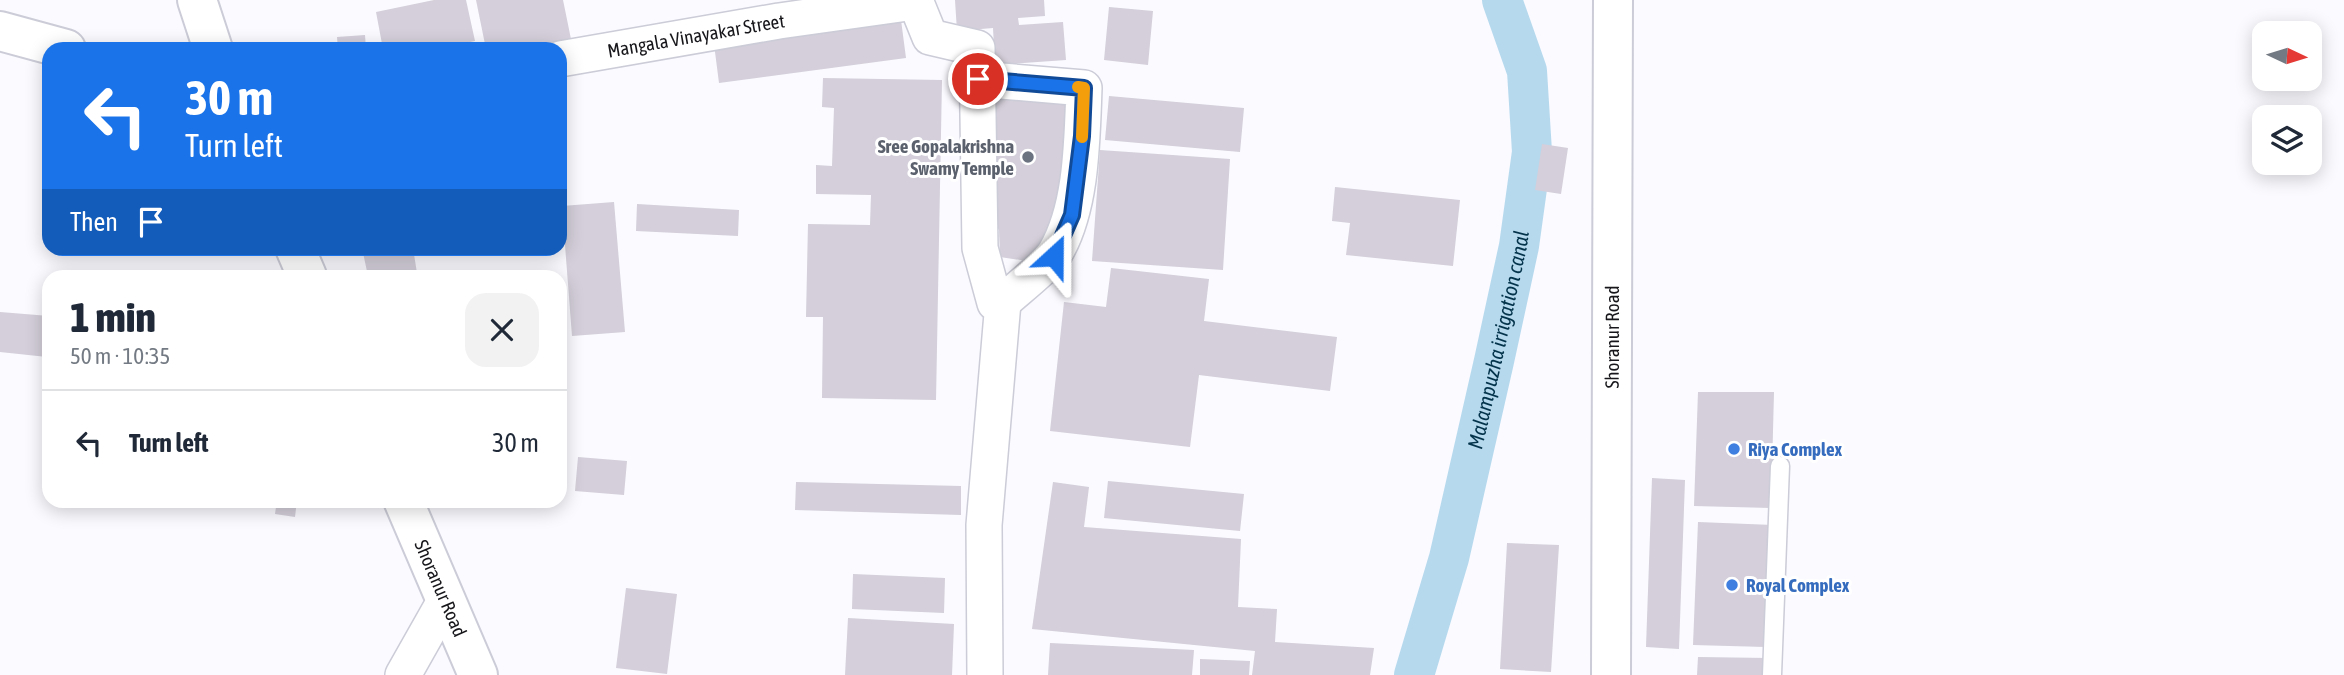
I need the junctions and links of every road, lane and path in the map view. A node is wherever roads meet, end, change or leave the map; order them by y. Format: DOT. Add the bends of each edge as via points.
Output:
graph roads {
  1 [pos="197,0"];
  2 [pos="1613,0"];
  3 [pos="915,1"];
  4 [pos="0,31"];
  5 [pos="42,42"];
  6 [pos="211,42"];
  7 [pos="567,58"];
  8 [pos="978,79"];
  9 [pos="1003,302"];
  10 [pos="1780,466"];
  11 [pos="406,508"];
  12 [pos="446,599"];
  13 [pos="403,675"];
  14 [pos="478,675"];
  15 [pos="985,675"];
  16 [pos="1611,675"];
  17 [pos="1772,675"];
  1 -- 6 [label="main road"];
  2 -- 16 [label="main road, Shoranur Road"];
  3 -- 7 [label="street, Mangala Vinayakar Street"];
  3 -- 8 [label="street" via="930,37 977,48"];
  4 -- 5 [label="main road"];
  8 -- 9 [label="street" via="980,248 995,303"];
  8 -- 9 [label="street" via="1084,88 1072,215 1054,256"];
  9 -- 15 [label="street" via="985,525"];
  10 -- 17 [label="lane"];
  11 -- 12 [label="main road, Shoranur Road"];
  12 -- 13 [label="street"];
  12 -- 14 [label="main road, Shoranur Road"];
}
